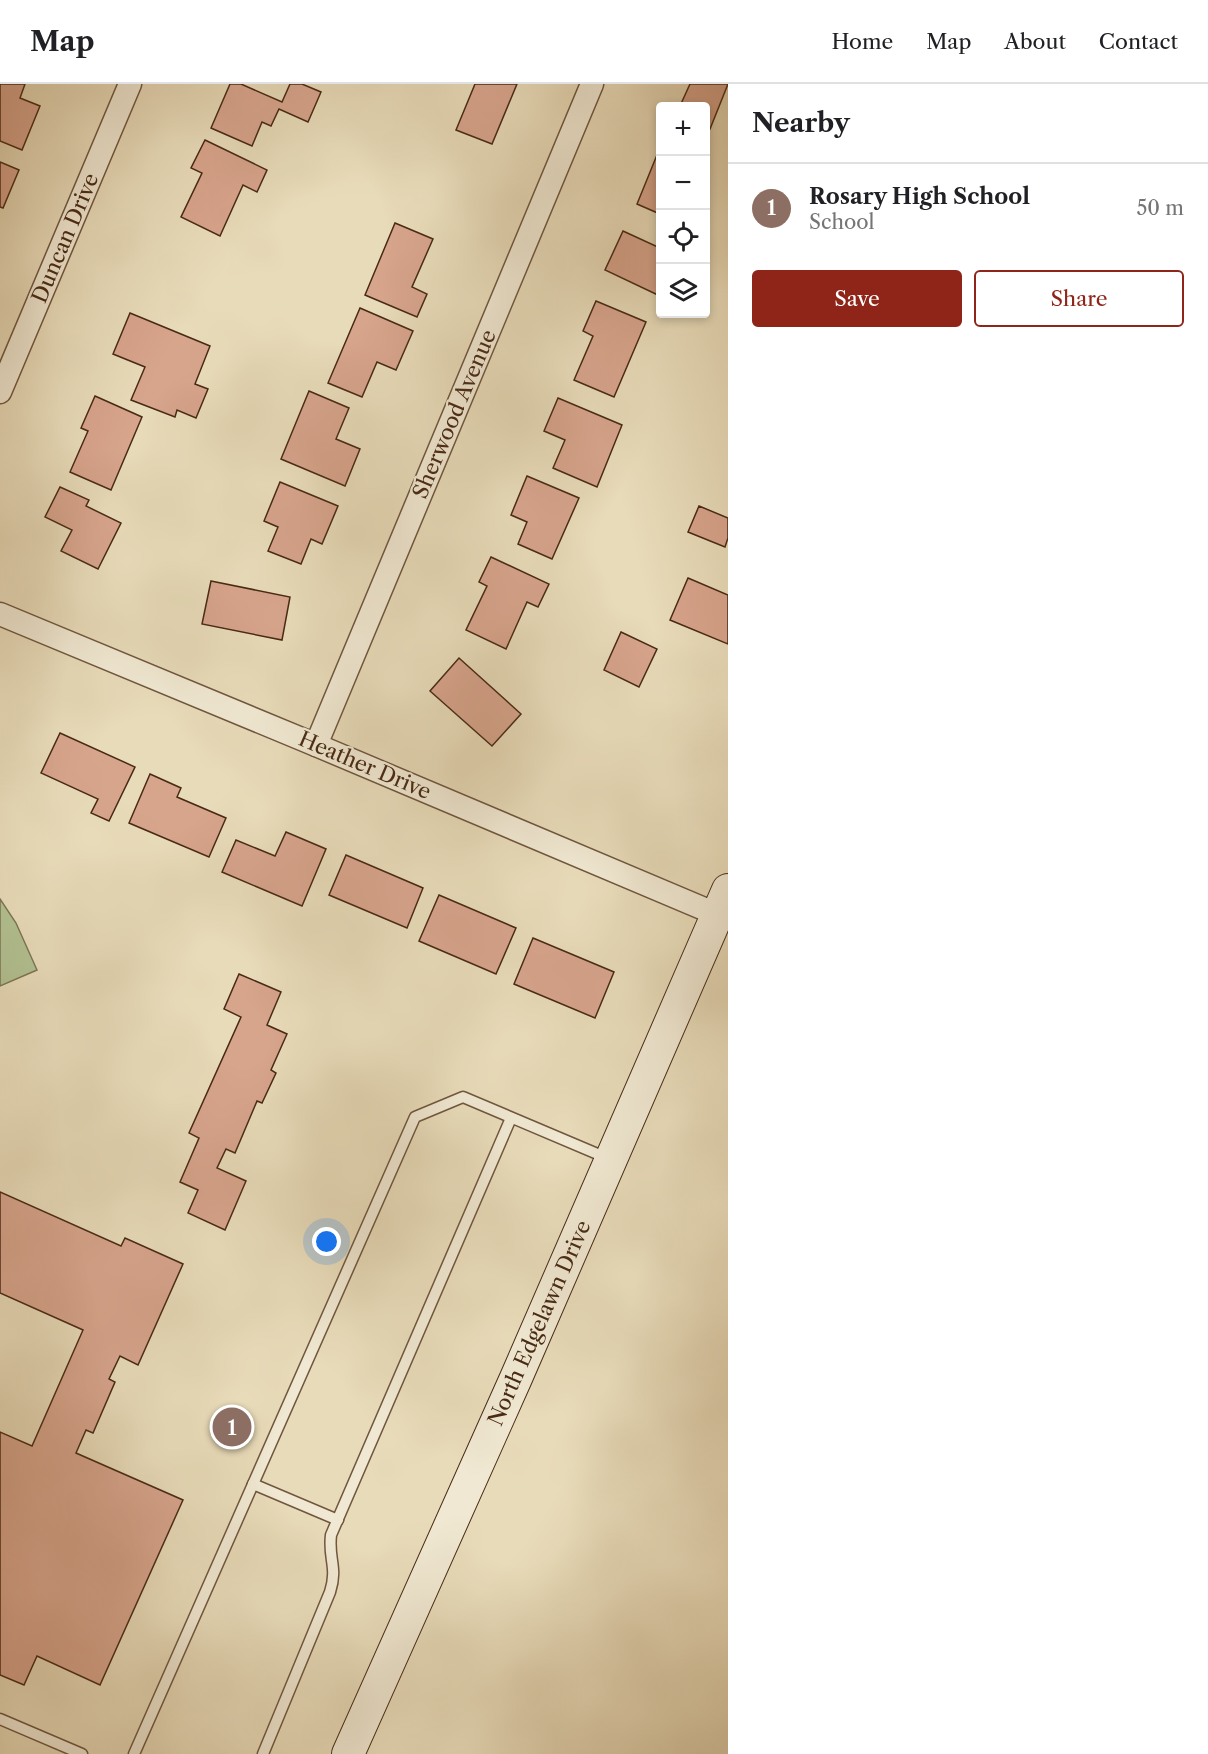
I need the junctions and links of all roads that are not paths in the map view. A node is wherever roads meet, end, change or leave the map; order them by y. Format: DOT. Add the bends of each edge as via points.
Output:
graph roads {
  1 [pos="130,84"];
  2 [pos="592,84"];
  3 [pos="0,392"];
  4 [pos="0,614"];
  5 [pos="316,745"];
  6 [pos="724,908"];
  7 [pos="511,1118"];
  8 [pos="610,1160"];
  9 [pos="253,1484"];
  10 [pos="338,1520"];
  11 [pos="0,1719"];
  12 [pos="82,1754"];
  13 [pos="134,1754"];
  14 [pos="264,1754"];
  15 [pos="348,1754"];
  1 -- 3 [label="street, Duncan Drive"];
  2 -- 5 [label="street, Sherwood Avenue"];
  4 -- 5 [label="street, Heather Drive"];
  5 -- 6 [label="street, Heather Drive"];
  6 -- 8 [label="street, North Edgelawn Drive"];
  7 -- 8 [label="lane"];
  7 -- 9 [label="lane" via="463,1097 415,1117"];
  7 -- 10 [label="lane"];
  8 -- 15 [label="street, North Edgelawn Drive"];
  9 -- 10 [label="lane"];
  9 -- 13 [label="lane"];
  10 -- 14 [label="lane" via="329,1552 334,1564 330,1592"];
  11 -- 12 [label="lane"];
}
